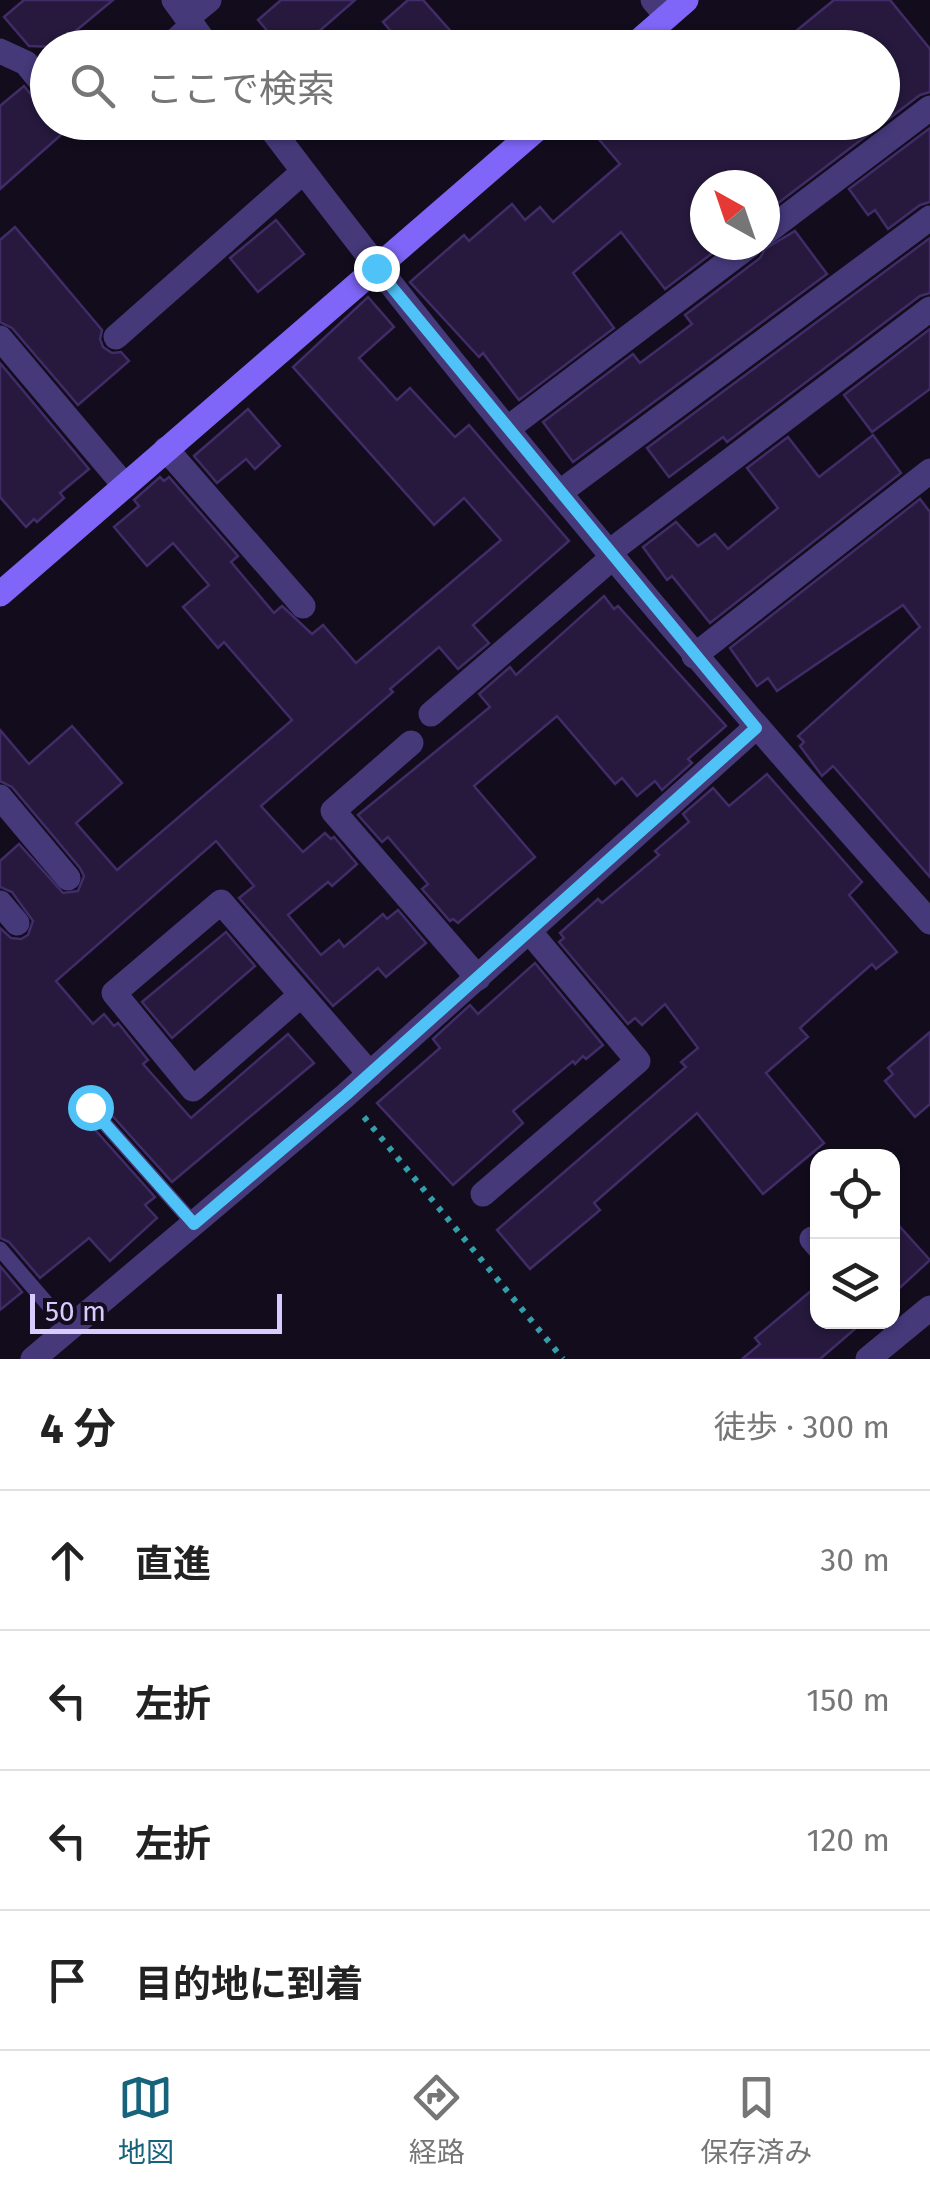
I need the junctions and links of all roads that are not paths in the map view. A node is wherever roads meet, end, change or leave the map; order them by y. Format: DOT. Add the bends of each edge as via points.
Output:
graph roads {
  1 [pos="210,0"];
  2 [pos="669,5"];
  3 [pos="184,15"];
  4 [pos="647,30"];
  5 [pos="0,51"];
  6 [pos="30,68"];
  7 [pos="930,108"];
  8 [pos="900,131"];
  9 [pos="279,140"];
  10 [pos="523,140"];
  11 [pos="888,140"];
  12 [pos="303,172"];
  13 [pos="930,218"];
  14 [pos="780,223"];
  15 [pos="730,260"];
  16 [pos="376,268"];
  17 [pos="930,309"];
  18 [pos="116,336"];
  19 [pos="0,338"];
  20 [pos="507,429"];
  21 [pos="166,448"];
  22 [pos="930,471"];
  23 [pos="125,486"];
  24 [pos="559,493"];
  25 [pos="610,556"];
  26 [pos="0,594"];
  27 [pos="303,606"];
  28 [pos="694,656"];
  29 [pos="431,714"];
  30 [pos="756,728"];
  31 [pos="411,743"];
  32 [pos="0,798"];
  33 [pos="68,878"];
  34 [pos="930,922"];
  35 [pos="529,931"];
  36 [pos="478,978"];
  37 [pos="302,995"];
  38 [pos="370,1074"];
  39 [pos="90,1107"];
  40 [pos="483,1194"];
  41 [pos="194,1224"];
  42 [pos="0,1249"];
  43 [pos="930,1308"];
  44 [pos="900,1323"];
  45 [pos="68,1329"];
  46 [pos="889,1329"];
  47 [pos="33,1359"];
  48 [pos="868,1359"];
  1 -- 3 [label="street"];
  2 -- 4 [label="street"];
  5 -- 6 [label="street"];
  7 -- 8 [label="street"];
  9 -- 12 [label="street"];
  10 -- 16 [label="street"];
  11 -- 14 [label="street"];
  12 -- 16 [label="street"];
  12 -- 18 [label="street"];
  13 -- 24 [label="street"];
  15 -- 20 [label="street"];
  16 -- 20 [label="street"];
  16 -- 21 [label="street"];
  17 -- 25 [label="street"];
  19 -- 23 [label="street"];
  20 -- 24 [label="street"];
  21 -- 23 [label="street"];
  21 -- 27 [label="street"];
  22 -- 28 [label="street"];
  23 -- 26 [label="street"];
  24 -- 25 [label="street"];
  25 -- 28 [label="street"];
  25 -- 29 [label="street"];
  28 -- 30 [label="street"];
  30 -- 34 [label="street"];
  30 -- 35 [label="street"];
  31 -- 36 [label="street" via="333,811"];
  32 -- 33 [label="street"];
  35 -- 36 [label="street"];
  35 -- 40 [label="street" via="638,1061"];
  36 -- 38 [label="street"];
  37 -- 37 [label="street" via="221,902 114,993 193,1088"];
  37 -- 38 [label="street"];
  38 -- 41 [label="street"];
  39 -- 41 [label="lane"];
  41 -- 45 [label="street"];
  42 -- 45 [label="lane"];
  43 -- 44 [label="street"];
  45 -- 47 [label="street"];
  46 -- 48 [label="street"];
}
